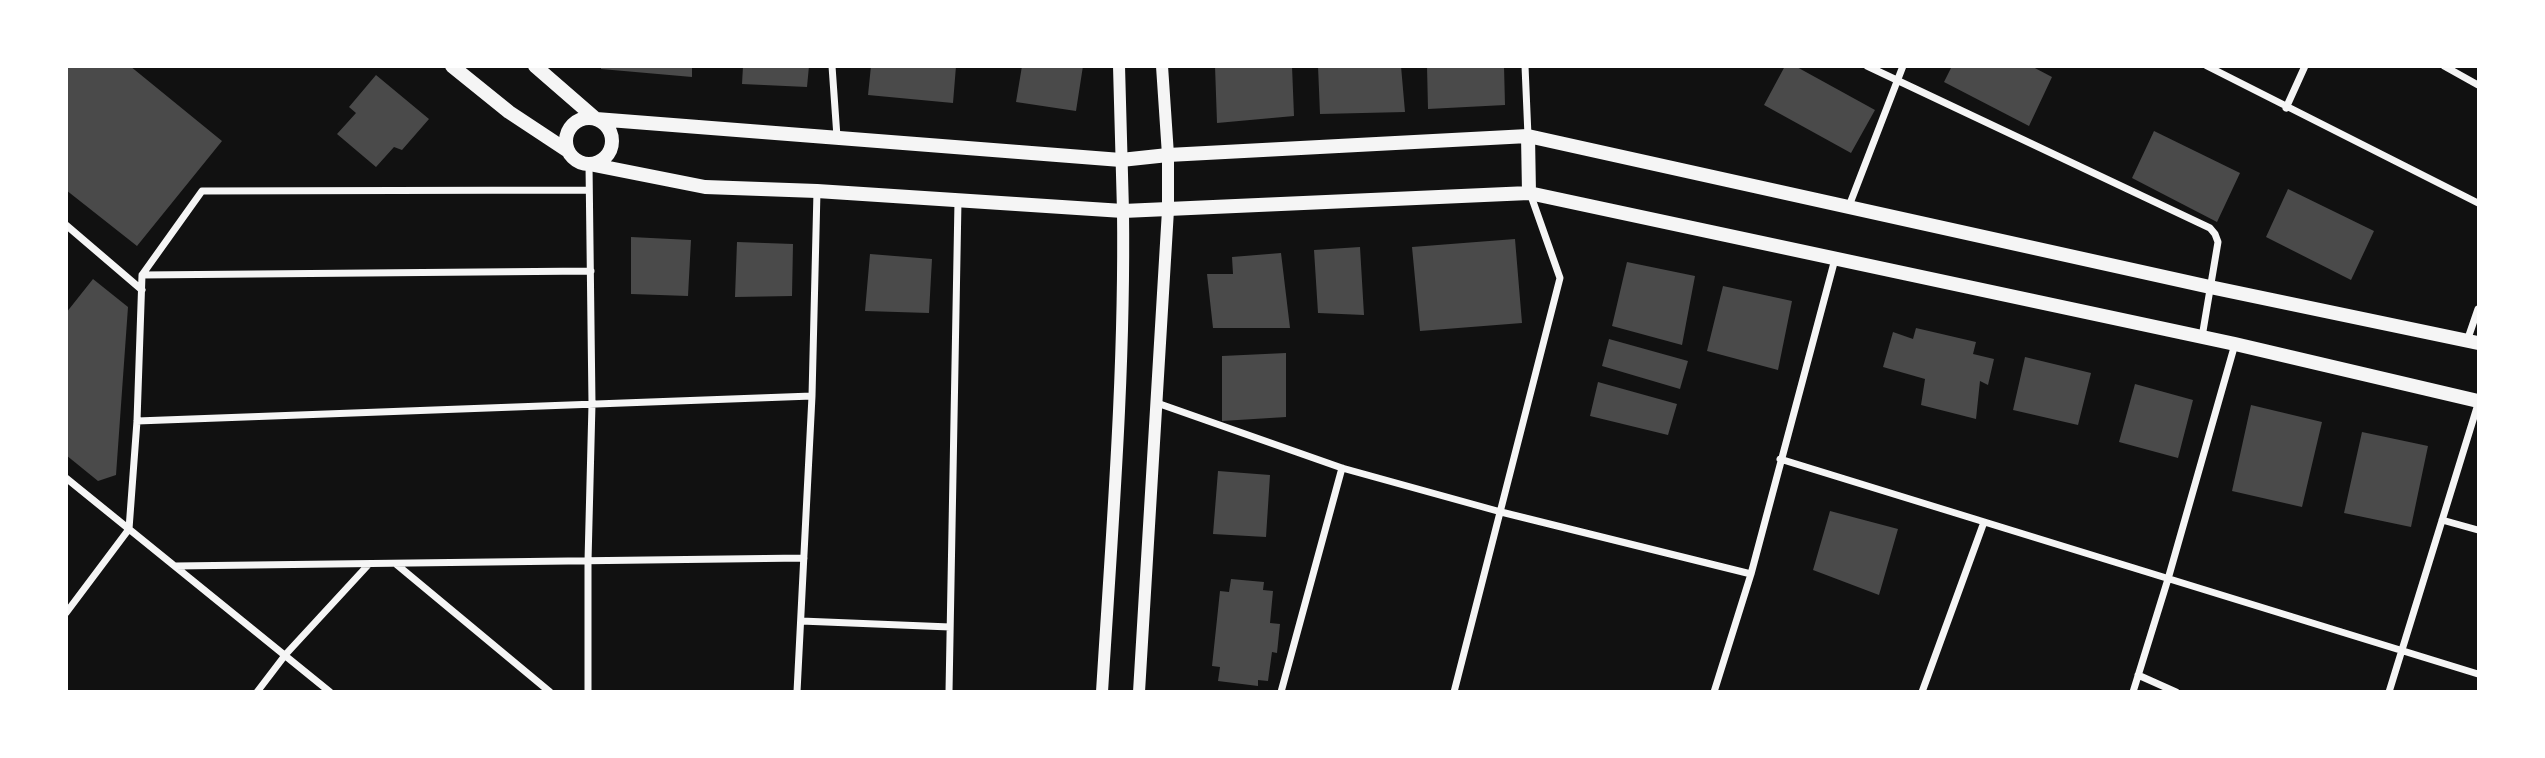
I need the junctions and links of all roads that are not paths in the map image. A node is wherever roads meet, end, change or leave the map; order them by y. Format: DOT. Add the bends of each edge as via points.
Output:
graph roads {
  1 [pos="452,66"];
  2 [pos="535,66"];
  3 [pos="832,66"];
  4 [pos="1119,66"];
  5 [pos="1162,66"];
  6 [pos="1525,66"];
  7 [pos="1867,66"];
  8 [pos="1903,66"];
  9 [pos="2207,66"];
  10 [pos="2305,66"];
  11 [pos="2449,68"];
  12 [pos="1897,82"];
  13 [pos="2479,85"];
  14 [pos="2286,108"];
  15 [pos="596,119"];
  16 [pos="1528,136"];
  17 [pos="837,137"];
  18 [pos="568,151"];
  19 [pos="1168,155"];
  20 [pos="1121,160"];
  21 [pos="589,164"];
  22 [pos="589,190"];
  23 [pos="817,191"];
  24 [pos="1530,193"];
  25 [pos="958,201"];
  26 [pos="2479,203"];
  27 [pos="1849,206"];
  28 [pos="1168,210"];
  29 [pos="1124,211"];
  30 [pos="66,225"];
  31 [pos="1835,259"];
  32 [pos="591,271"];
  33 [pos="142,275"];
  34 [pos="2210,287"];
  35 [pos="142,290"];
  36 [pos="2479,309"];
  37 [pos="2202,337"];
  38 [pos="2473,342"];
  39 [pos="2235,344"];
  40 [pos="812,396"];
  41 [pos="2479,402"];
  42 [pos="1157,403"];
  43 [pos="592,404"];
  44 [pos="137,421"];
  45 [pos="1780,459"];
  46 [pos="1342,468"];
  47 [pos="66,478"];
  48 [pos="1500,512"];
  49 [pos="2442,520"];
  50 [pos="1984,522"];
  51 [pos="129,529"];
  52 [pos="2479,530"];
  53 [pos="804,558"];
  54 [pos="588,561"];
  55 [pos="395,563"];
  56 [pos="369,564"];
  57 [pos="175,566"];
  58 [pos="1751,574"];
  59 [pos="2168,579"];
  60 [pos="66,613"];
  61 [pos="801,621"];
  62 [pos="950,627"];
  63 [pos="2402,650"];
  64 [pos="286,654"];
  65 [pos="2479,674"];
  66 [pos="2138,675"];
  67 [pos="257,691"];
  68 [pos="330,691"];
  69 [pos="550,691"];
  70 [pos="587,691"];
  71 [pos="797,691"];
  72 [pos="948,691"];
  73 [pos="1102,691"];
  74 [pos="1139,691"];
  75 [pos="1281,691"];
  76 [pos="1454,691"];
  77 [pos="1714,691"];
  78 [pos="1922,691"];
  79 [pos="2133,691"];
  80 [pos="2176,691"];
  81 [pos="2389,691"];
  1 -- 18 [label="main road"];
  2 -- 15 [label="main road"];
  3 -- 17 [label="street"];
  4 -- 20 [label="street"];
  5 -- 19 [label="street"];
  6 -- 16 [label="street"];
  7 -- 12 [label="street"];
  8 -- 12 [label="street"];
  9 -- 14 [label="street"];
  10 -- 14 [label="street"];
  11 -- 13 [label="street"];
  12 -- 27 [label="street"];
  12 -- 34 [label="street" via="2210,228 2218,242"];
  14 -- 26 [label="street"];
  15 -- 17 [label="main road"];
  15 -- 18 [label="main road" via="583,119 572,126 566,138"];
  15 -- 21 [label="main road" via="607,127 612,139 610,151 601,161"];
  16 -- 19 [label="main road"];
  16 -- 24 [label="main road"];
  16 -- 27 [label="main road"];
  17 -- 20 [label="main road"];
  18 -- 21 [label="main road"];
  19 -- 20 [label="main road"];
  19 -- 28 [label="street"];
  20 -- 29 [label="street"];
  21 -- 22 [label="street"];
  21 -- 23 [label="main road" via="705,187"];
  22 -- 32 [label="street"];
  22 -- 33 [label="street" via="202,191"];
  23 -- 25 [label="main road"];
  23 -- 40 [label="street"];
  24 -- 28 [label="main road"];
  24 -- 31 [label="main road"];
  24 -- 48 [label="street" via="1560,278"];
  25 -- 29 [label="main road"];
  25 -- 62 [label="street"];
  27 -- 34 [label="main road"];
  28 -- 29 [label="main road"];
  28 -- 42 [label="street"];
  29 -- 73 [label="street" via="1119,433"];
  30 -- 35 [label="street"];
  31 -- 37 [label="main road"];
  31 -- 45 [label="street"];
  32 -- 33 [label="street"];
  32 -- 43 [label="street"];
  33 -- 35 [label="street"];
  34 -- 37 [label="street"];
  34 -- 38 [label="main road"];
  35 -- 44 [label="street"];
  36 -- 38 [label="street"];
  37 -- 39 [label="main road"];
  39 -- 41 [label="main road"];
  39 -- 59 [label="street"];
  40 -- 43 [label="street"];
  40 -- 53 [label="street"];
  41 -- 49 [label="street"];
  42 -- 46 [label="street"];
  42 -- 74 [label="street"];
  43 -- 44 [label="street"];
  43 -- 54 [label="street"];
  44 -- 51 [label="street"];
  45 -- 50 [label="street"];
  45 -- 58 [label="street"];
  46 -- 48 [label="street"];
  46 -- 75 [label="street"];
  47 -- 51 [label="street"];
  48 -- 58 [label="street"];
  48 -- 76 [label="street"];
  49 -- 52 [label="street"];
  49 -- 63 [label="street"];
  50 -- 59 [label="street"];
  50 -- 78 [label="street"];
  51 -- 57 [label="street"];
  51 -- 60 [label="street"];
  53 -- 54 [label="street"];
  53 -- 61 [label="street"];
  54 -- 55 [label="street"];
  54 -- 70 [label="street"];
  55 -- 56 [label="street"];
  55 -- 69 [label="street"];
  56 -- 57 [label="street"];
  56 -- 64 [label="street"];
  57 -- 64 [label="street"];
  58 -- 77 [label="street"];
  59 -- 63 [label="street"];
  59 -- 66 [label="street"];
  61 -- 62 [label="street"];
  61 -- 71 [label="street"];
  62 -- 72 [label="street"];
  63 -- 65 [label="street"];
  63 -- 81 [label="street"];
  64 -- 67 [label="street"];
  64 -- 68 [label="street"];
  66 -- 79 [label="street"];
  66 -- 80 [label="street"];
}
